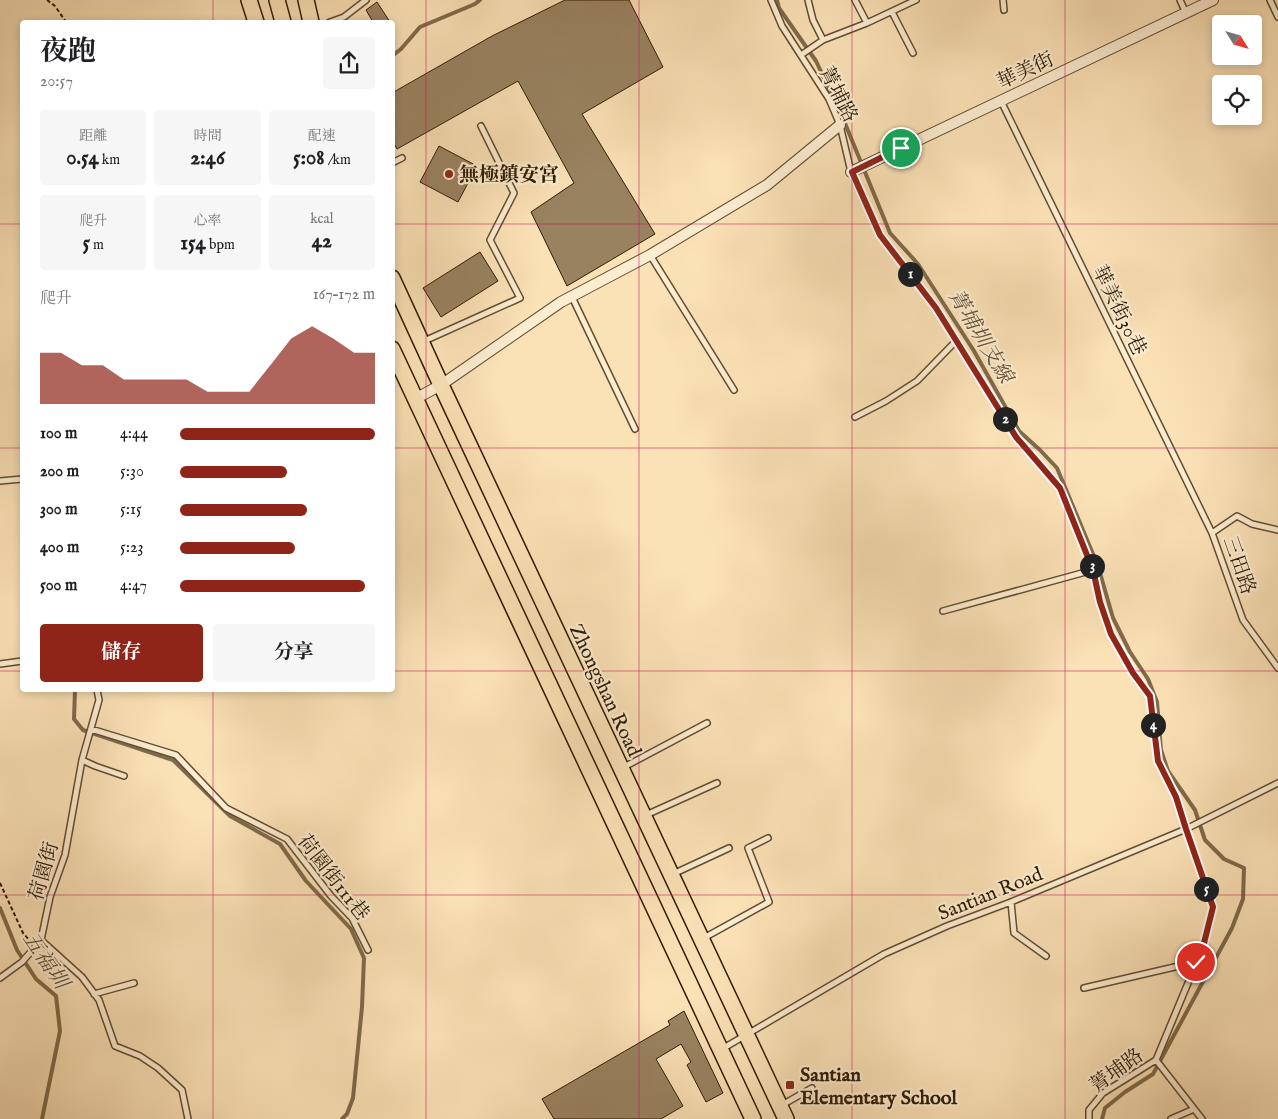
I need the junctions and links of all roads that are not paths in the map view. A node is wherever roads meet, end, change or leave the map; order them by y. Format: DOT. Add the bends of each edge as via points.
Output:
graph roads {
  1 [pos="249,0"];
  2 [pos="277,0"];
  3 [pos="306,0"];
  4 [pos="366,0"];
  5 [pos="771,0"];
  6 [pos="808,0"];
  7 [pos="854,0"];
  8 [pos="916,0"];
  9 [pos="1003,0"];
  10 [pos="1180,0"];
  11 [pos="1213,0"];
  12 [pos="1270,0"];
  13 [pos="1004,10"];
  14 [pos="892,12"];
  15 [pos="1186,14"];
  16 [pos="1278,17"];
  17 [pos="255,20"];
  18 [pos="282,20"];
  19 [pos="311,20"];
  20 [pos="336,20"];
  21 [pos="867,24"];
  22 [pos="823,40"];
  23 [pos="913,53"];
  24 [pos="801,55"];
  25 [pos="1000,100"];
  26 [pos="840,125"];
  27 [pos="481,126"];
  28 [pos="402,158"];
  29 [pos="395,162"];
  30 [pos="852,172"];
  31 [pos="650,254"];
  32 [pos="395,284"];
  33 [pos="572,297"];
  34 [pos="957,340"];
  35 [pos="422,342"];
  36 [pos="395,356"];
  37 [pos="441,385"];
  38 [pos="734,390"];
  39 [pos="415,399"];
  40 [pos="855,417"];
  41 [pos="635,429"];
  42 [pos="20,479"];
  43 [pos="0,481"];
  44 [pos="1278,530"];
  45 [pos="1212,533"];
  46 [pos="1093,570"];
  47 [pos="943,610"];
  48 [pos="20,660"];
  49 [pos="0,664"];
  50 [pos="1278,668"];
  51 [pos="97,692"];
  52 [pos="707,723"];
  53 [pos="91,729"];
  54 [pos="82,760"];
  55 [pos="621,768"];
  56 [pos="124,776"];
  57 [pos="1278,783"];
  58 [pos="717,784"];
  59 [pos="644,817"];
  60 [pos="1186,829"];
  61 [pos="768,838"];
  62 [pos="729,848"];
  63 [pos="671,875"];
  64 [pos="1011,902"];
  65 [pos="41,940"];
  66 [pos="702,940"];
  67 [pos="368,950"];
  68 [pos="1046,956"];
  69 [pos="1196,962"];
  70 [pos="0,978"];
  71 [pos="134,982"];
  72 [pos="1084,988"];
  73 [pos="94,994"];
  74 [pos="747,1036"];
  75 [pos="722,1050"];
  76 [pos="1156,1060"];
  77 [pos="812,1088"];
  78 [pos="1194,1109"];
  79 [pos="782,1113"];
  80 [pos="188,1119"];
  81 [pos="753,1119"];
  82 [pos="1089,1119"];
  83 [pos="1171,1119"];
  84 [pos="1202,1119"];
  1 -- 17 [label="main road"];
  2 -- 18 [label="main road"];
  3 -- 19 [label="main road"];
  4 -- 20 [label="lane"];
  5 -- 24 [label="lane, 菁埔路" via="782,26"];
  6 -- 22 [label="lane"];
  7 -- 21 [label="lane"];
  8 -- 14 [label="lane"];
  9 -- 13 [label="lane"];
  10 -- 15 [label="lane"];
  11 -- 15 [label="street, 華美街"];
  12 -- 16 [label="lane"];
  14 -- 21 [label="lane"];
  14 -- 23 [label="lane"];
  15 -- 25 [label="street, 華美街"];
  21 -- 22 [label="lane"];
  22 -- 24 [label="lane"];
  24 -- 26 [label="lane, 菁埔路" via="829,99"];
  25 -- 30 [label="street, 華美街"];
  25 -- 45 [label="lane, 華美街30巷"];
  26 -- 30 [label="lane, 菁埔路"];
  26 -- 31 [label="street" via="767,185"];
  27 -- 35 [label="lane" via="514,193 490,240 520,298"];
  28 -- 29 [label="lane"];
  30 -- 34 [label="lane, 菁埔路" via="880,235"];
  31 -- 33 [label="street"];
  31 -- 38 [label="lane"];
  32 -- 35 [label="main road, Zhongshan Road"];
  33 -- 37 [label="street"];
  33 -- 41 [label="lane"];
  34 -- 40 [label="lane" via="917,381"];
  34 -- 46 [label="lane, 菁埔路" via="1016,437 1060,488"];
  35 -- 37 [label="main road, Zhongshan Road"];
  36 -- 39 [label="main road"];
  37 -- 39 [label="street"];
  37 -- 55 [label="main road, Zhongshan Road"];
  39 -- 75 [label="main road"];
  42 -- 43 [label="lane"];
  44 -- 45 [label="lane, 三田路" via="1252,524 1236,516"];
  45 -- 50 [label="lane, 三田路" via="1243,620"];
  46 -- 47 [label="lane"];
  46 -- 60 [label="lane, 菁埔路" via="1111,634 1150,696 1158,761 1176,797"];
  48 -- 49 [label="lane"];
  51 -- 53 [label="lane, 荷園街" via="99,700"];
  52 -- 55 [label="lane"];
  53 -- 54 [label="lane, 荷園街"];
  53 -- 67 [label="lane, 荷園街111巷" via="176,755 226,808 287,839 352,918"];
  54 -- 56 [label="lane"];
  54 -- 65 [label="lane, 荷園街" via="65,855 50,896"];
  55 -- 59 [label="main road, Zhongshan Road"];
  57 -- 60 [label="lane, Santian Road"];
  58 -- 59 [label="lane"];
  59 -- 63 [label="main road, Zhongshan Road"];
  60 -- 64 [label="lane, Santian Road"];
  60 -- 69 [label="lane, 菁埔路" via="1213,907"];
  61 -- 66 [label="lane" via="748,848 769,902"];
  62 -- 63 [label="lane"];
  63 -- 66 [label="main road, Zhongshan Road"];
  64 -- 68 [label="lane" via="1014,934"];
  64 -- 74 [label="lane, Santian Road" via="884,954"];
  65 -- 70 [label="lane" via="22,962"];
  65 -- 73 [label="lane" via="82,977"];
  66 -- 74 [label="main road, Zhongshan Road"];
  69 -- 72 [label="lane"];
  69 -- 76 [label="lane, 菁埔路"];
  71 -- 73 [label="lane"];
  73 -- 80 [label="lane" via="115,1046 140,1056 182,1090"];
  74 -- 75 [label="lane, Santian Road"];
  74 -- 79 [label="main road, Zhongshan Road"];
  75 -- 81 [label="main road"];
  76 -- 78 [label="lane"];
  76 -- 82 [label="lane, 菁埔路" via="1103,1093 1089,1110"];
  77 -- 79 [label="lane"];
  78 -- 83 [label="lane"];
  78 -- 84 [label="lane"];
}
